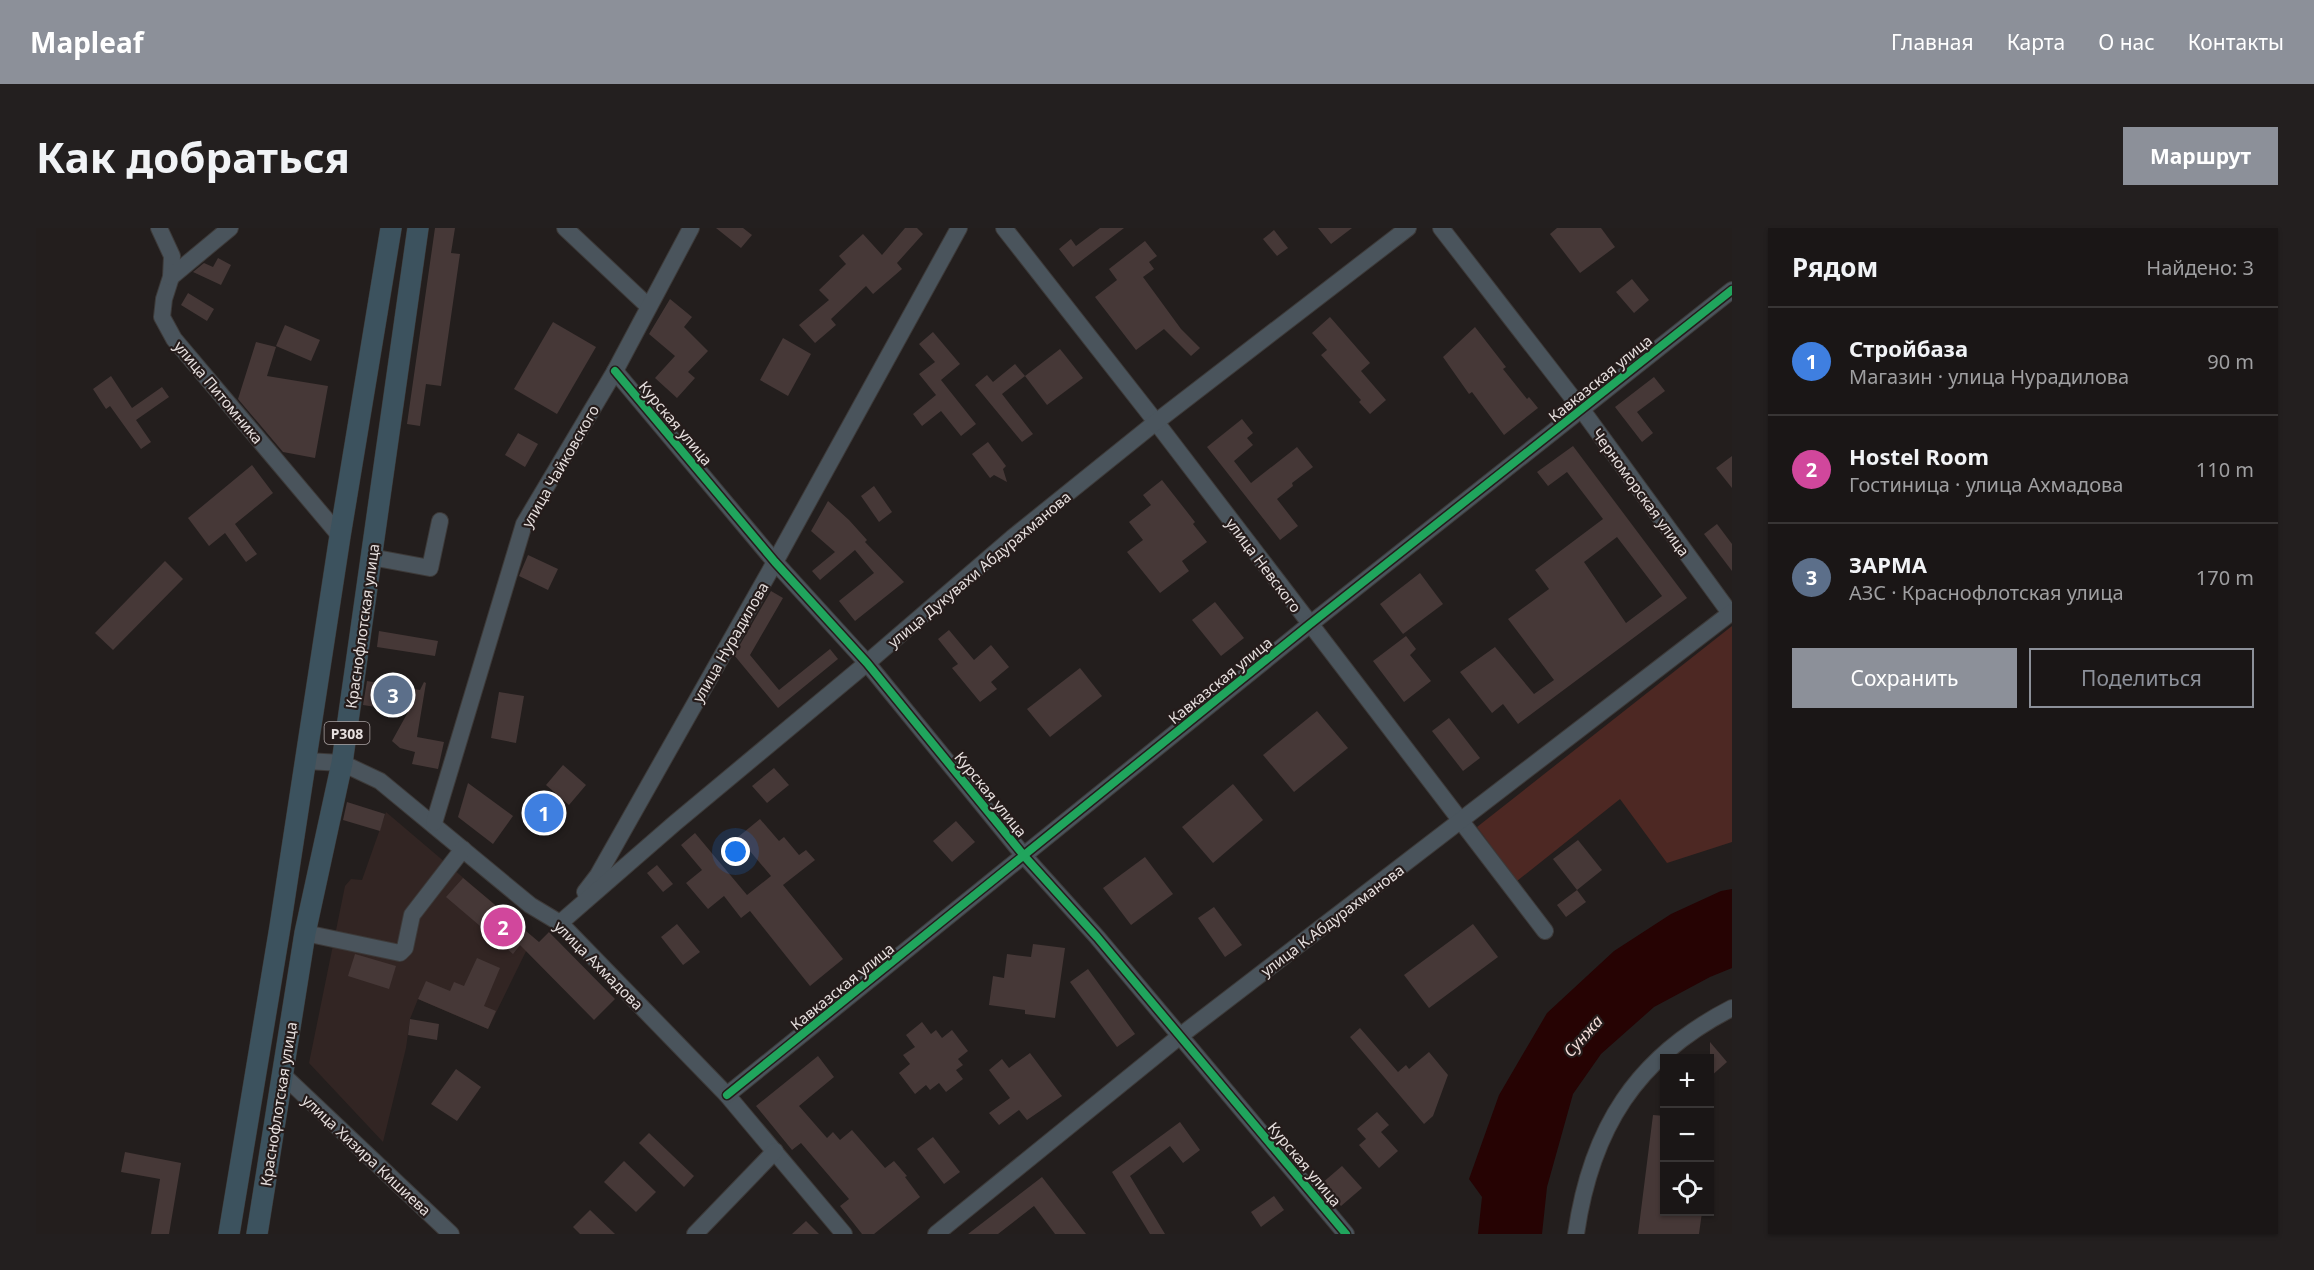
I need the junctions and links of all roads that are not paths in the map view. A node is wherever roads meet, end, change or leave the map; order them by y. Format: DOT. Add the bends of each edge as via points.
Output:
graph roads {
  1 [pos="159,228"];
  2 [pos="230,228"];
  3 [pos="391,228"];
  4 [pos="418,228"];
  5 [pos="565,228"];
  6 [pos="691,228"];
  7 [pos="959,228"];
  8 [pos="1004,228"];
  9 [pos="1408,228"];
  10 [pos="1441,228"];
  11 [pos="171,277"];
  12 [pos="1732,290"];
  13 [pos="648,306"];
  14 [pos="615,371"];
  15 [pos="1582,410"];
  16 [pos="1156,422"];
  17 [pos="440,521"];
  18 [pos="340,536"];
  19 [pos="371,557"];
  20 [pos="775,562"];
  21 [pos="1731,613"];
  22 [pos="1309,625"];
  23 [pos="867,663"];
  24 [pos="306,761"];
  25 [pos="342,763"];
  26 [pos="1460,822"];
  27 [pos="434,823"];
  28 [pos="464,849"];
  29 [pos="1024,857"];
  30 [pos="560,923"];
  31 [pos="1545,932"];
  32 [pos="305,933"];
  33 [pos="1732,1008"];
  34 [pos="1180,1036"];
  35 [pos="283,1075"];
  36 [pos="727,1095"];
  37 [pos="775,1151"];
  38 [pos="229,1234"];
  39 [pos="257,1234"];
  40 [pos="451,1234"];
  41 [pos="695,1234"];
  42 [pos="844,1234"];
  43 [pos="936,1234"];
  44 [pos="1346,1234"];
  45 [pos="1576,1234"];
  1 -- 11 [label="street, улица Питомника" via="172,256"];
  2 -- 11 [label="street"];
  3 -- 18 [label="main road, Краснофлотская улица / p308"];
  4 -- 19 [label="main road, Краснофлотская улица / P308"];
  5 -- 13 [label="street"];
  6 -- 13 [label="street, улица Чайковского"];
  7 -- 20 [label="street, улица Нурадилова"];
  8 -- 16 [label="street, улица Невского"];
  9 -- 16 [label="street, улица Дукувахи Абдурахманова"];
  10 -- 15 [label="street, Черноморская улица"];
  11 -- 18 [label="street, улица Питомника" via="162,317 174,339"];
  12 -- 15 [label="street, Кавказская улица"];
  13 -- 14 [label="street, улица Чайковского"];
  14 -- 20 [label="street, Курская улица"];
  14 -- 27 [label="street, улица Чайковского" via="524,524"];
  15 -- 21 [label="street, Черноморская улица"];
  15 -- 22 [label="street, Кавказская улица"];
  16 -- 22 [label="street, улица Невского"];
  16 -- 23 [label="street, улица Дукувахи Абдурахманова" via="1012,538"];
  17 -- 19 [label="street" via="430,568"];
  18 -- 24 [label="main road, Краснофлотская улица / p308"];
  19 -- 25 [label="main road, Краснофлотская улица / P308"];
  20 -- 23 [label="street, Курская улица"];
  20 -- 30 [label="street, улица Нурадилова" via="598,875"];
  21 -- 26 [label="street, улица К.Абдурахманова"];
  22 -- 26 [label="street, улица Невского"];
  22 -- 29 [label="street, Кавказская улица"];
  23 -- 29 [label="street, Курская улица"];
  23 -- 30 [label="street, улица Дукувахи Абдурахманова"];
  24 -- 25 [label="street, улица Ахмадова"];
  24 -- 38 [label="main road, Краснофлотская улица / p308"];
  25 -- 27 [label="street, улица Ахмадова" via="380,781"];
  25 -- 32 [label="main road, Краснофлотская улица / P308"];
  26 -- 31 [label="street, улица Невского"];
  26 -- 34 [label="street, улица К.Абдурахманова"];
  27 -- 28 [label="street, улица Ахмадова"];
  28 -- 30 [label="street, улица Ахмадова" via="530,905"];
  28 -- 32 [label="street" via="412,915 405,948 400,952"];
  29 -- 34 [label="street, Курская улица"];
  29 -- 36 [label="street, Кавказская улица"];
  30 -- 36 [label="street, улица Ахмадова"];
  32 -- 35 [label="main road, Краснофлотская улица / P308"];
  33 -- 45 [label="street" via="1672,1047 1628,1091 1601,1140 1590,1170"];
  34 -- 43 [label="street, улица К.Абдурахманова"];
  34 -- 44 [label="street, Курская улица"];
  35 -- 39 [label="main road, Краснофлотская улица / P308"];
  35 -- 40 [label="street, улица Хизира Кишиева"];
  36 -- 37 [label="street, улица Ахмадова"];
  37 -- 41 [label="street"];
  37 -- 42 [label="street, улица Ахмадова"];
}
